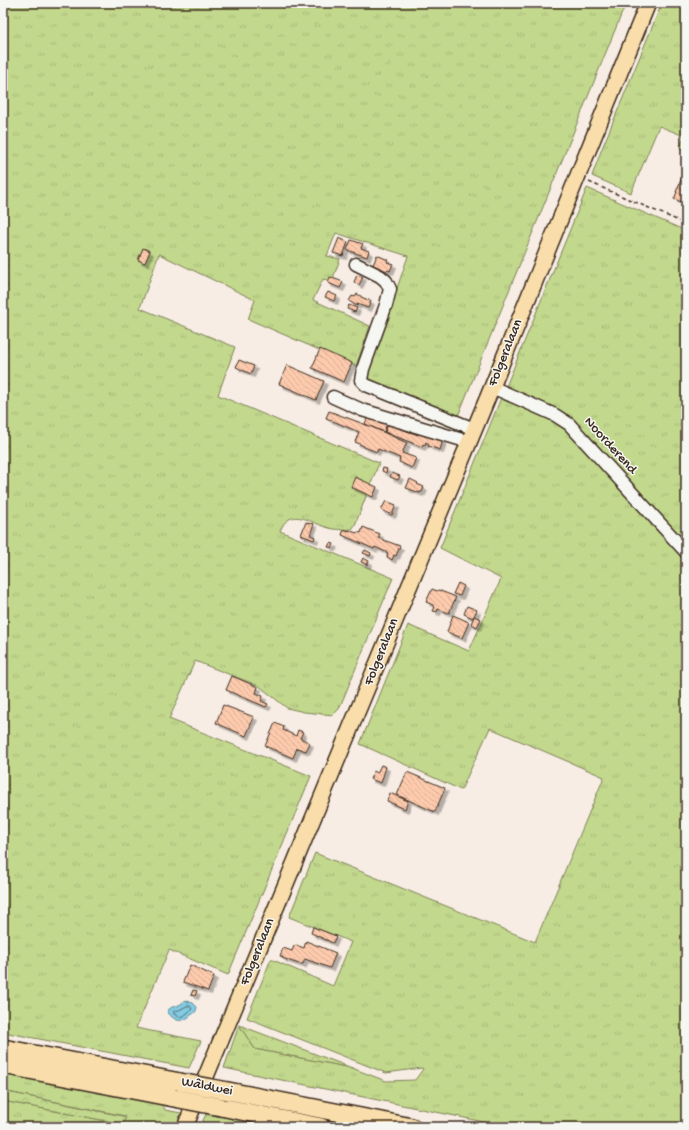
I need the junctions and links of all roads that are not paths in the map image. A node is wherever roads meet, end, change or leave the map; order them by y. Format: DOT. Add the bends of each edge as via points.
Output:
graph roads {
  1 [pos="648,3"];
  2 [pos="356,264"];
  3 [pos="492,387"];
  4 [pos="333,397"];
  5 [pos="472,436"];
  6 [pos="686,552"];
  7 [pos="3,1048"];
  8 [pos="3,1065"];
  9 [pos="185,1127"];
  10 [pos="322,1127"];
  11 [pos="412,1127"];
  1 -- 3 [label="main road, Folgeralaan"];
  2 -- 5 [label="street" via="380,276 390,289 361,380 366,385"];
  3 -- 5 [label="main road, Folgeralaan"];
  3 -- 6 [label="street, Noorderend" via="555,415 569,424"];
  4 -- 5 [label="street" via="362,410"];
  5 -- 9 [label="main road, Folgeralaan"];
  7 -- 11 [label="highway, Wâldwei, bridge"];
  8 -- 10 [label="highway, Wâldwei, bridge"];
}
